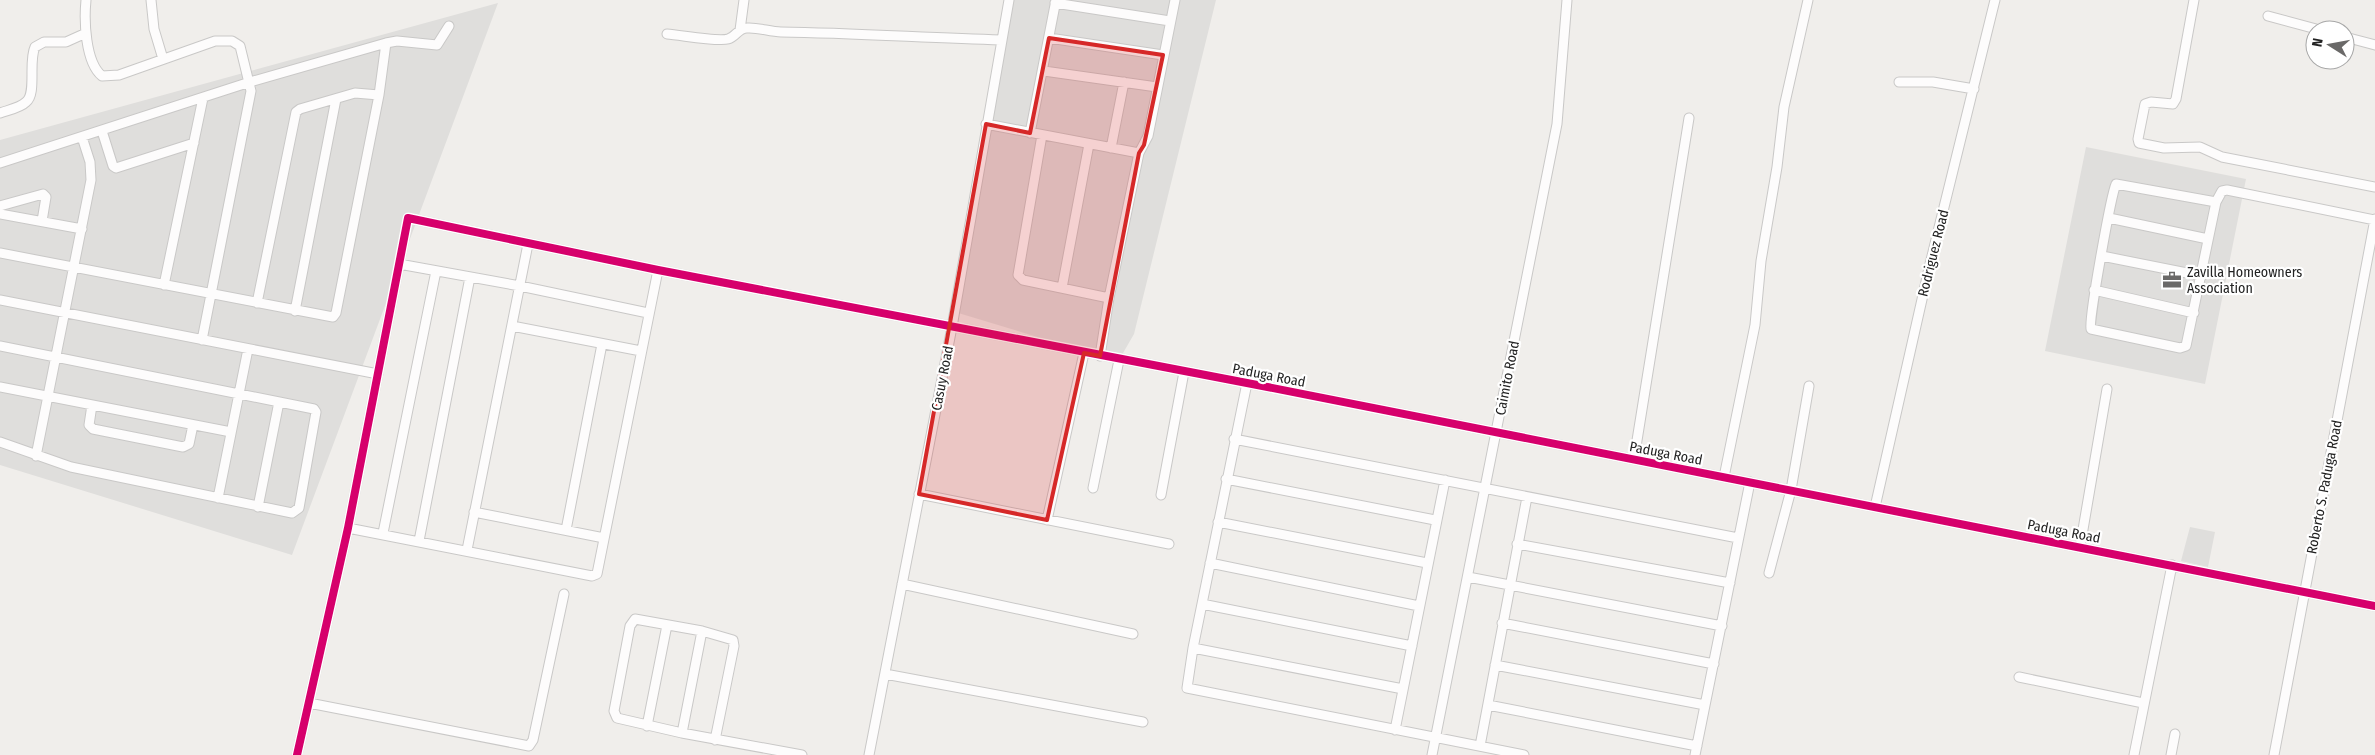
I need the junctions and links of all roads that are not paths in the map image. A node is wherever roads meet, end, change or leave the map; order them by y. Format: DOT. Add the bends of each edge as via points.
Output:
graph roads {
  1 [pos="86,0"];
  2 [pos="151,0"];
  3 [pos="744,0"];
  4 [pos="1009,0"];
  5 [pos="1175,0"];
  6 [pos="1567,0"];
  7 [pos="1808,0"];
  8 [pos="1995,0"];
  9 [pos="2194,0"];
  10 [pos="1055,2"];
  11 [pos="2268,16"];
  12 [pos="1170,21"];
  13 [pos="449,26"];
  14 [pos="2305,26"];
  15 [pos="740,30"];
  16 [pos="86,33"];
  17 [pos="667,34"];
  18 [pos="1049,38"];
  19 [pos="1001,40"];
  20 [pos="2355,40"];
  21 [pos="386,43"];
  22 [pos="2375,45"];
  23 [pos="1163,55"];
  24 [pos="163,59"];
  25 [pos="1044,71"];
  26 [pos="250,82"];
  27 [pos="1124,82"];
  28 [pos="1899,82"];
  29 [pos="1157,87"];
  30 [pos="1974,89"];
  31 [pos="378,95"];
  32 [pos="203,98"];
  33 [pos="336,99"];
  34 [pos="0,113"];
  35 [pos="1689,118"];
  36 [pos="986,124"];
  37 [pos="102,131"];
  38 [pos="1030,133"];
  39 [pos="1042,135"];
  40 [pos="82,137"];
  41 [pos="194,143"];
  42 [pos="1090,144"];
  43 [pos="1111,148"];
  44 [pos="1139,153"];
  45 [pos="0,163"];
  46 [pos="2375,187"];
  47 [pos="2216,202"];
  48 [pos="0,206"];
  49 [pos="0,214"];
  50 [pos="2110,218"];
  51 [pos="2375,219"];
  52 [pos="42,221"];
  53 [pos="82,229"];
  54 [pos="2208,239"];
  55 [pos="528,244"];
  56 [pos="0,253"];
  57 [pos="2102,256"];
  58 [pos="399,264"];
  59 [pos="74,268"];
  60 [pos="658,270"];
  61 [pos="436,271"];
  62 [pos="2202,276"];
  63 [pos="470,277"];
  64 [pos="164,285"];
  65 [pos="520,286"];
  66 [pos="1062,288"];
  67 [pos="2094,290"];
  68 [pos="211,294"];
  69 [pos="1109,298"];
  70 [pos="0,300"];
  71 [pos="257,303"];
  72 [pos="295,311"];
  73 [pos="64,312"];
  74 [pos="648,313"];
  75 [pos="2194,313"];
  76 [pos="512,326"];
  77 [pos="952,327"];
  78 [pos="202,340"];
  79 [pos="602,344"];
  80 [pos="0,346"];
  81 [pos="248,349"];
  82 [pos="641,351"];
  83 [pos="1084,353"];
  84 [pos="1100,356"];
  85 [pos="55,357"];
  86 [pos="1119,360"];
  87 [pos="1184,372"];
  88 [pos="378,374"];
  89 [pos="1247,383"];
  90 [pos="1809,386"];
  91 [pos="0,387"];
  92 [pos="2107,389"];
  93 [pos="238,393"];
  94 [pos="49,396"];
  95 [pos="279,402"];
  96 [pos="92,405"];
  97 [pos="194,425"];
  98 [pos="231,432"];
  99 [pos="1496,434"];
  100 [pos="1234,439"];
  101 [pos="0,442"];
  102 [pos="36,456"];
  103 [pos="1634,460"];
  104 [pos="1724,476"];
  105 [pos="1226,479"];
  106 [pos="1445,480"];
  107 [pos="1750,482"];
  108 [pos="1093,488"];
  109 [pos="1486,489"];
  110 [pos="1791,490"];
  111 [pos="919,494"];
  112 [pos="1161,495"];
  113 [pos="1527,497"];
  114 [pos="218,498"];
  115 [pos="258,506"];
  116 [pos="1875,507"];
  117 [pos="474,512"];
  118 [pos="1047,520"];
  119 [pos="1435,520"];
  120 [pos="1218,522"];
  121 [pos="348,528"];
  122 [pos="566,530"];
  123 [pos="383,533"];
  124 [pos="604,538"];
  125 [pos="1738,538"];
  126 [pos="420,541"];
  127 [pos="1169,544"];
  128 [pos="1517,544"];
  129 [pos="2080,547"];
  130 [pos="467,550"];
  131 [pos="1210,563"];
  132 [pos="1427,563"];
  133 [pos="2172,565"];
  134 [pos="1769,573"];
  135 [pos="1468,577"];
  136 [pos="902,584"];
  137 [pos="1509,584"];
  138 [pos="1730,584"];
  139 [pos="2304,593"];
  140 [pos="564,594"];
  141 [pos="1202,604"];
  142 [pos="1419,606"];
  143 [pos="2375,606"];
  144 [pos="1502,623"];
  145 [pos="667,624"];
  146 [pos="1722,626"];
  147 [pos="702,632"];
  148 [pos="1133,634"];
  149 [pos="1412,646"];
  150 [pos="1192,648"];
  151 [pos="1714,664"];
  152 [pos="1495,665"];
  153 [pos="885,674"];
  154 [pos="2019,677"];
  155 [pos="1403,689"];
  156 [pos="309,703"];
  157 [pos="2143,703"];
  158 [pos="1705,705"];
  159 [pos="1488,706"];
  160 [pos="1143,722"];
  161 [pos="647,726"];
  162 [pos="1395,730"];
  163 [pos="682,733"];
  164 [pos="2175,734"];
  165 [pos="1436,739"];
  166 [pos="715,740"];
  167 [pos="1480,746"];
  168 [pos="1696,750"];
  169 [pos="297,755"];
  170 [pos="802,755"];
  171 [pos="869,755"];
  172 [pos="1432,755"];
  173 [pos="1524,755"];
  174 [pos="2134,755"];
  175 [pos="2171,755"];
  176 [pos="2274,755"];
  1 -- 16 [label="street"];
  2 -- 24 [label="street" via="154,29"];
  3 -- 15 [label="street"];
  4 -- 19 [label="street, Casuy Road"];
  5 -- 12 [label="street"];
  6 -- 99 [label="street, Caimito Road" via="1557,124"];
  7 -- 104 [label="street" via="1784,107 1755,325"];
  8 -- 30 [label="street, Rodriguez Road"];
  9 -- 46 [label="street" via="2176,99 2173,104 2145,104 2139,143 2164,148 2200,147 2222,157"];
  10 -- 12 [label="street"];
  10 -- 18 [label="street"];
  11 -- 14 [label="street"];
  12 -- 23 [label="street"];
  13 -- 21 [label="street" via="437,45"];
  15 -- 17 [label="street" via="722,40"];
  15 -- 19 [label="street"];
  16 -- 24 [label="street" via="95,68 102,76 118,75"];
  16 -- 34 [label="street" via="66,42 39,44 33,51 28,100"];
  18 -- 23 [label="street"];
  18 -- 25 [label="street"];
  19 -- 36 [label="street, Casuy Road"];
  20 -- 22 [label="street"];
  21 -- 26 [label="street"];
  21 -- 31 [label="street"];
  23 -- 29 [label="street"];
  24 -- 26 [label="street" via="215,41 232,41 240,46"];
  25 -- 27 [label="street"];
  25 -- 38 [label="street"];
  26 -- 32 [label="street"];
  26 -- 68 [label="street" via="250,96"];
  27 -- 29 [label="street"];
  27 -- 43 [label="street"];
  28 -- 30 [label="street" via="1933,82"];
  29 -- 44 [label="street" via="1147,141"];
  30 -- 116 [label="street, Rodriguez Road"];
  31 -- 33 [label="street" via="355,93"];
  31 -- 72 [label="street" via="336,313 330,318"];
  32 -- 37 [label="street"];
  32 -- 41 [label="street"];
  33 -- 71 [label="street" via="300,109 294,115"];
  33 -- 72 [label="street"];
  35 -- 103 [label="street"];
  36 -- 38 [label="street"];
  36 -- 77 [label="street, Casuy Road"];
  37 -- 40 [label="street"];
  37 -- 41 [label="street" via="112,166 116,168"];
  38 -- 39 [label="street"];
  39 -- 42 [label="street"];
  39 -- 66 [label="street" via="1018,275 1023,280"];
  40 -- 45 [label="street"];
  40 -- 53 [label="street" via="91,174"];
  41 -- 64 [label="street"];
  42 -- 43 [label="street"];
  42 -- 66 [label="street"];
  43 -- 44 [label="street"];
  44 -- 69 [label="street"];
  47 -- 50 [label="street" via="2119,184 2115,186"];
  47 -- 51 [label="street" via="2219,192 2227,190"];
  47 -- 54 [label="street"];
  48 -- 52 [label="street" via="43,194 46,197"];
  49 -- 52 [label="street"];
  50 -- 54 [label="street"];
  50 -- 57 [label="street"];
  51 -- 139 [label="street, Roberto S. Paduga Road"];
  52 -- 53 [label="street"];
  53 -- 59 [label="street"];
  54 -- 62 [label="street"];
  55 -- 58 [label="street, Paduga Road" via="408,218"];
  55 -- 60 [label="street, Paduga Road"];
  55 -- 65 [label="street"];
  56 -- 59 [label="street"];
  57 -- 62 [label="street"];
  57 -- 67 [label="street"];
  58 -- 61 [label="street"];
  58 -- 88 [label="street"];
  59 -- 64 [label="street"];
  59 -- 73 [label="street"];
  60 -- 74 [label="street"];
  60 -- 77 [label="street, Paduga Road"];
  61 -- 63 [label="street"];
  61 -- 123 [label="street"];
  62 -- 75 [label="street"];
  63 -- 65 [label="street"];
  63 -- 126 [label="street"];
  64 -- 68 [label="street"];
  65 -- 74 [label="street"];
  65 -- 76 [label="street"];
  66 -- 69 [label="street"];
  67 -- 75 [label="street"];
  67 -- 75 [label="street" via="2089,322 2093,330 2184,348"];
  68 -- 71 [label="street"];
  68 -- 78 [label="street"];
  69 -- 84 [label="street"];
  70 -- 73 [label="street"];
  71 -- 72 [label="street"];
  73 -- 78 [label="street"];
  73 -- 85 [label="street"];
  74 -- 82 [label="street"];
  76 -- 79 [label="street"];
  76 -- 117 [label="street"];
  77 -- 83 [label="street, Paduga Road"];
  77 -- 111 [label="street, Casuy Road"];
  78 -- 81 [label="street"];
  79 -- 82 [label="street"];
  79 -- 122 [label="street"];
  80 -- 85 [label="street"];
  81 -- 88 [label="street"];
  81 -- 93 [label="street"];
  82 -- 124 [label="street"];
  83 -- 84 [label="street, Paduga Road"];
  83 -- 118 [label="street"];
  84 -- 86 [label="street, Paduga Road"];
  85 -- 93 [label="street"];
  85 -- 94 [label="street"];
  86 -- 87 [label="street, Paduga Road"];
  86 -- 108 [label="street"];
  87 -- 89 [label="street, Paduga Road"];
  87 -- 112 [label="street"];
  88 -- 121 [label="street"];
  89 -- 99 [label="street, Paduga Road"];
  89 -- 100 [label="street"];
  90 -- 110 [label="street"];
  91 -- 94 [label="street"];
  92 -- 129 [label="street"];
  93 -- 95 [label="street"];
  93 -- 98 [label="street"];
  94 -- 96 [label="street"];
  94 -- 102 [label="street"];
  95 -- 115 [label="street"];
  95 -- 115 [label="street" via="316,411 299,508 292,514"];
  96 -- 97 [label="street"];
  96 -- 97 [label="street" via="90,428 111,433 183,447 189,444"];
  97 -- 98 [label="street"];
  98 -- 114 [label="street"];
  99 -- 103 [label="street, Paduga Road"];
  99 -- 109 [label="street, Caimito Road"];
  100 -- 105 [label="street"];
  100 -- 106 [label="street"];
  101 -- 102 [label="street"];
  102 -- 114 [label="street" via="84,470"];
  103 -- 104 [label="street, Paduga Road"];
  104 -- 107 [label="street, Paduga Road"];
  105 -- 119 [label="street"];
  105 -- 120 [label="street"];
  106 -- 109 [label="street"];
  106 -- 119 [label="street"];
  107 -- 110 [label="street, Paduga Road"];
  107 -- 125 [label="street"];
  109 -- 113 [label="street"];
  109 -- 135 [label="street, Caimito Road"];
  110 -- 116 [label="street, Paduga Road"];
  110 -- 134 [label="street"];
  111 -- 118 [label="street"];
  111 -- 136 [label="street, Casuy Road"];
  113 -- 125 [label="street"];
  113 -- 128 [label="street"];
  114 -- 115 [label="street"];
  116 -- 129 [label="street, Paduga Road"];
  117 -- 122 [label="street"];
  117 -- 130 [label="street"];
  118 -- 127 [label="street"];
  119 -- 132 [label="street"];
  120 -- 131 [label="street"];
  120 -- 132 [label="street"];
  121 -- 123 [label="street"];
  121 -- 156 [label="street"];
  122 -- 124 [label="street"];
  123 -- 126 [label="street"];
  124 -- 130 [label="street" via="598,571 592,576"];
  125 -- 138 [label="street"];
  126 -- 130 [label="street"];
  128 -- 137 [label="street"];
  128 -- 138 [label="street"];
  129 -- 133 [label="street, Paduga Road"];
  131 -- 141 [label="street"];
  131 -- 142 [label="street"];
  132 -- 142 [label="street"];
  133 -- 139 [label="street, Paduga Road"];
  133 -- 157 [label="street"];
  135 -- 137 [label="street"];
  135 -- 165 [label="street, Caimito Road"];
  136 -- 148 [label="street"];
  136 -- 153 [label="street, Casuy Road"];
  137 -- 144 [label="street"];
  137 -- 146 [label="street"];
  138 -- 146 [label="street"];
  139 -- 143 [label="street, Paduga Road"];
  139 -- 176 [label="street, Roberto S. Paduga Road"];
  140 -- 156 [label="street" via="533,740 529,746"];
  141 -- 149 [label="street"];
  141 -- 150 [label="street"];
  142 -- 149 [label="street"];
  144 -- 151 [label="street"];
  144 -- 152 [label="street"];
  145 -- 147 [label="street"];
  145 -- 161 [label="street"];
  145 -- 161 [label="street" via="635,619 630,626 615,715 619,720"];
  146 -- 151 [label="street"];
  147 -- 163 [label="street"];
  147 -- 166 [label="street" via="730,638 734,643"];
  149 -- 155 [label="street"];
  150 -- 155 [label="street"];
  150 -- 162 [label="street" via="1187,684 1190,690"];
  151 -- 158 [label="street"];
  152 -- 158 [label="street"];
  152 -- 159 [label="street"];
  153 -- 160 [label="street"];
  153 -- 171 [label="street, Casuy Road"];
  154 -- 157 [label="street"];
  155 -- 162 [label="street"];
  156 -- 169 [label="street"];
  157 -- 174 [label="street"];
  158 -- 168 [label="street"];
  159 -- 167 [label="street"];
  159 -- 168 [label="street"];
  161 -- 163 [label="street"];
  162 -- 165 [label="street"];
  163 -- 166 [label="street"];
  164 -- 175 [label="street"];
  165 -- 167 [label="street"];
  165 -- 172 [label="street, Caimito Road"];
  166 -- 170 [label="street"];
  167 -- 173 [label="street"];
}
